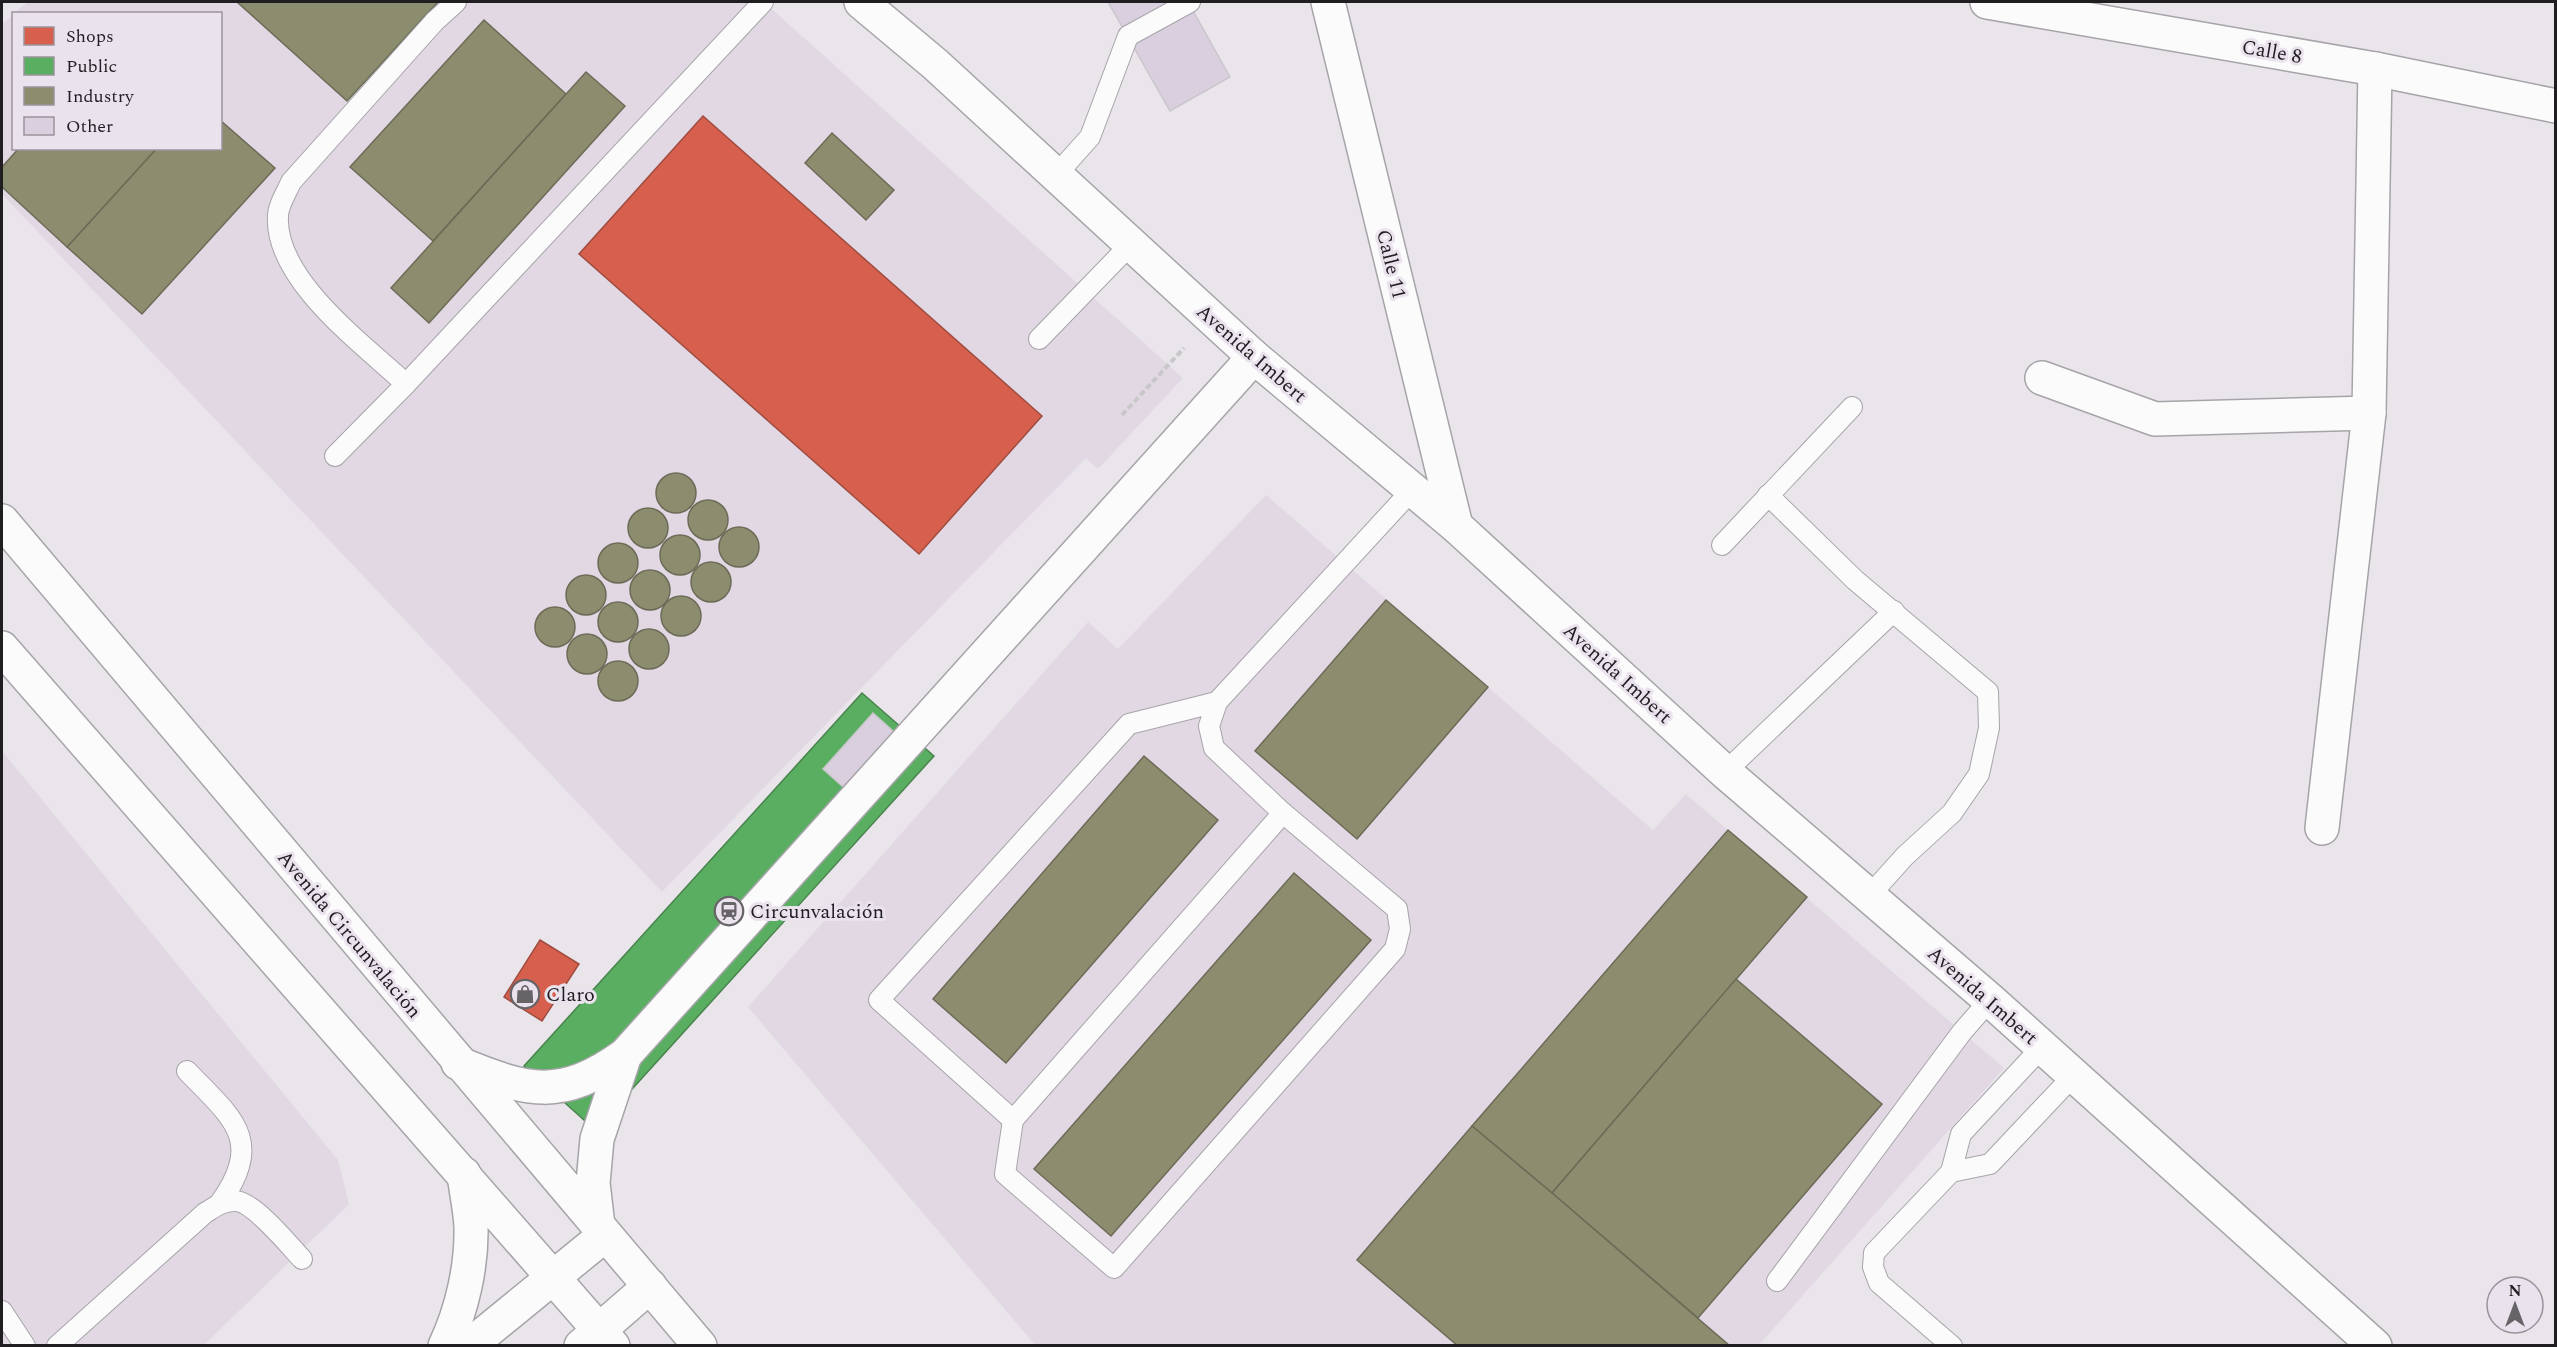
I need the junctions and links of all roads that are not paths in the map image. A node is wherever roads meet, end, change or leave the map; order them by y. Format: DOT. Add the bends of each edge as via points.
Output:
graph roads {
  1 [pos="456,2"];
  2 [pos="763,2"];
  3 [pos="861,2"];
  4 [pos="1190,2"];
  5 [pos="1328,2"];
  6 [pos="1987,2"];
  7 [pos="2375,69"];
  8 [pos="2556,106"];
  9 [pos="1056,175"];
  10 [pos="1131,244"];
  11 [pos="1039,339"];
  12 [pos="1254,357"];
  13 [pos="2042,378"];
  14 [pos="406,384"];
  15 [pos="1852,407"];
  16 [pos="2369,413"];
  17 [pos="335,456"];
  18 [pos="1413,489"];
  19 [pos="1768,495"];
  20 [pos="2,521"];
  21 [pos="1456,526"];
  22 [pos="1722,545"];
  23 [pos="1894,611"];
  24 [pos="2,648"];
  25 [pos="1217,702"];
  26 [pos="1725,772"];
  27 [pos="1283,813"];
  28 [pos="2322,828"];
  29 [pos="1869,896"];
  30 [pos="1990,1000"];
  31 [pos="2042,1047"];
  32 [pos="625,1054"];
  33 [pos="459,1063"];
  34 [pos="187,1071"];
  35 [pos="2074,1075"];
  36 [pos="1012,1120"];
  37 [pos="1951,1172"];
  38 [pos="464,1174"];
  39 [pos="220,1203"];
  40 [pos="602,1231"];
  41 [pos="302,1259"];
  42 [pos="555,1278"];
  43 [pos="1777,1281"];
  44 [pos="650,1286"];
  45 [pos="2,1311"];
  46 [pos="598,1340"];
  47 [pos="25,1346"];
  48 [pos="57,1346"];
  49 [pos="445,1346"];
  50 [pos="469,1346"];
  51 [pos="700,1346"];
  52 [pos="1952,1346"];
  53 [pos="2375,1346"];
  1 -- 14 [label="lane" via="291,182 278,214 280,247 307,292"];
  2 -- 14 [label="lane"];
  3 -- 9 [label="main road, Avenida Imbert"];
  4 -- 9 [label="lane" via="1128,36 1090,137"];
  5 -- 21 [label="main road, Calle 11"];
  6 -- 7 [label="main road, Calle 8"];
  7 -- 8 [label="main road, Calle 8"];
  7 -- 16 [label="main road"];
  9 -- 10 [label="main road, Avenida Imbert"];
  10 -- 11 [label="lane"];
  10 -- 12 [label="main road, Avenida Imbert"];
  12 -- 18 [label="main road, Avenida Imbert"];
  12 -- 32 [label="main road"];
  13 -- 16 [label="main road" via="2155,419"];
  14 -- 17 [label="lane"];
  15 -- 19 [label="lane"];
  16 -- 28 [label="main road"];
  18 -- 21 [label="main road, Avenida Imbert"];
  18 -- 25 [label="lane"];
  19 -- 22 [label="lane"];
  19 -- 23 [label="lane" via="1855,580"];
  20 -- 33 [label="main road, Avenida Circunvalación"];
  21 -- 26 [label="main road, Avenida Imbert"];
  23 -- 26 [label="lane"];
  23 -- 29 [label="lane" via="1988,692 1989,728 1979,774 1952,813"];
  24 -- 38 [label="main road"];
  25 -- 27 [label="lane" via="1209,726 1214,748"];
  25 -- 36 [label="lane" via="1129,724 879,1000"];
  26 -- 29 [label="main road, Avenida Imbert"];
  27 -- 36 [label="lane"];
  27 -- 36 [label="lane" via="1397,909 1400,929 1395,949 1114,1268 1005,1174"];
  29 -- 30 [label="main road, Avenida Imbert"];
  30 -- 31 [label="main road, Avenida Imbert"];
  30 -- 43 [label="lane"];
  31 -- 35 [label="main road, Avenida Imbert"];
  31 -- 37 [label="lane" via="1961,1134"];
  32 -- 33 [label="main road" via="597,1075 563,1086 528,1087"];
  32 -- 40 [label="main road" via="597,1139 593,1183"];
  33 -- 40 [label="main road, Avenida Circunvalación"];
  34 -- 39 [label="lane" via="235,1122 240,1140 240,1168"];
  35 -- 37 [label="lane" via="1990,1164"];
  35 -- 53 [label="main road, Avenida Imbert"];
  37 -- 52 [label="lane" via="1874,1253 1873,1267 1879,1283"];
  38 -- 42 [label="main road"];
  38 -- 49 [label="main road" via="471,1226 467,1278"];
  39 -- 41 [label="lane" via="237,1201 252,1208"];
  39 -- 48 [label="lane"];
  40 -- 42 [label="main road"];
  40 -- 44 [label="main road, Avenida Circunvalación"];
  42 -- 46 [label="main road"];
  42 -- 50 [label="main road"];
  44 -- 46 [label="main road"];
  44 -- 51 [label="main road, Avenida Circunvalación"];
  45 -- 47 [label="lane"];
}
